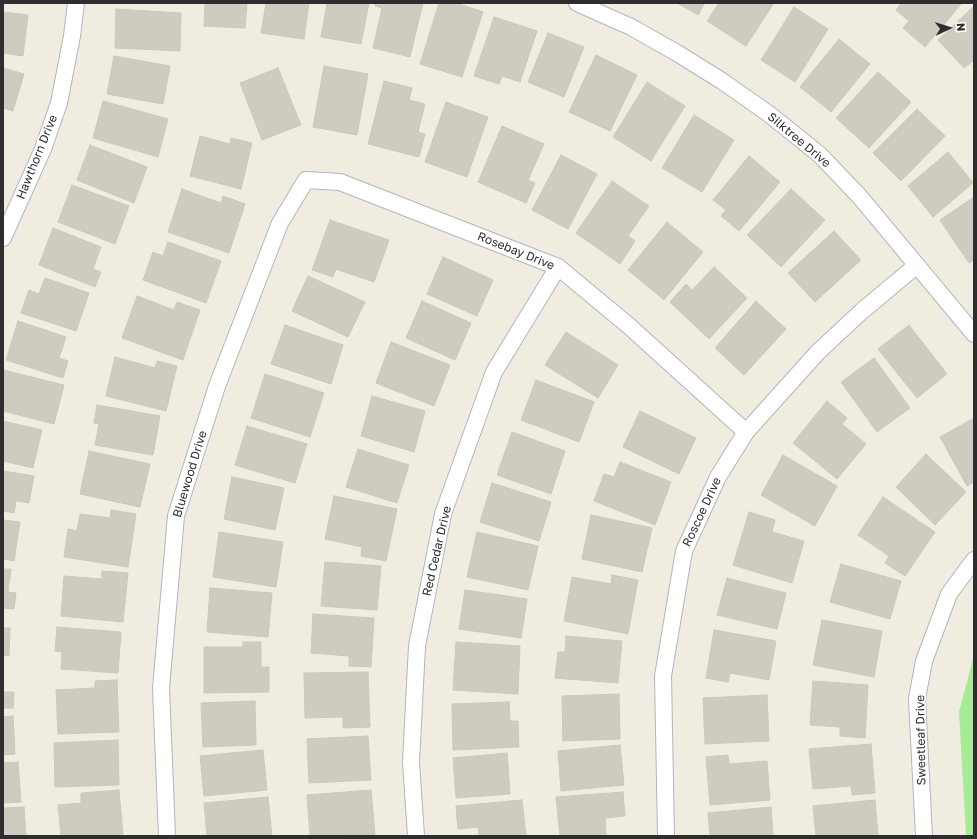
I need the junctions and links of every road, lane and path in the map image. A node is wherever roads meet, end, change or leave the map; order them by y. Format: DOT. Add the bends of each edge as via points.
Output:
graph roads {
  1 [pos="76,3"];
  2 [pos="577,3"];
  3 [pos="306,180"];
  4 [pos="3,238"];
  5 [pos="916,265"];
  6 [pos="558,267"];
  7 [pos="974,334"];
  8 [pos="746,432"];
  9 [pos="974,560"];
  10 [pos="167,836"];
  11 [pos="416,836"];
  12 [pos="666,836"];
  13 [pos="924,836"];
  1 -- 4 [label="street, Hawthorn Drive" via="59,103 43,149"];
  2 -- 5 [label="street, Silktree Drive" via="678,53 769,114 820,155 860,197"];
  3 -- 6 [label="street, Rosebay Drive" via="340,182"];
  3 -- 10 [label="street, Bluewood Drive" via="274,238 217,386 176,516 161,688"];
  5 -- 7 [label="street, Silktree Drive"];
  5 -- 8 [label="street, Roscoe Drive" via="818,352"];
  6 -- 8 [label="street, Rosebay Drive" via="629,326"];
  6 -- 11 [label="street, Red Cedar Drive" via="494,372 443,514 417,646 411,762"];
  8 -- 12 [label="street, Roscoe Drive" via="718,477 684,551 663,676"];
  9 -- 13 [label="street, Sweetleaf Drive" via="949,594 924,660 917,699"];
}
